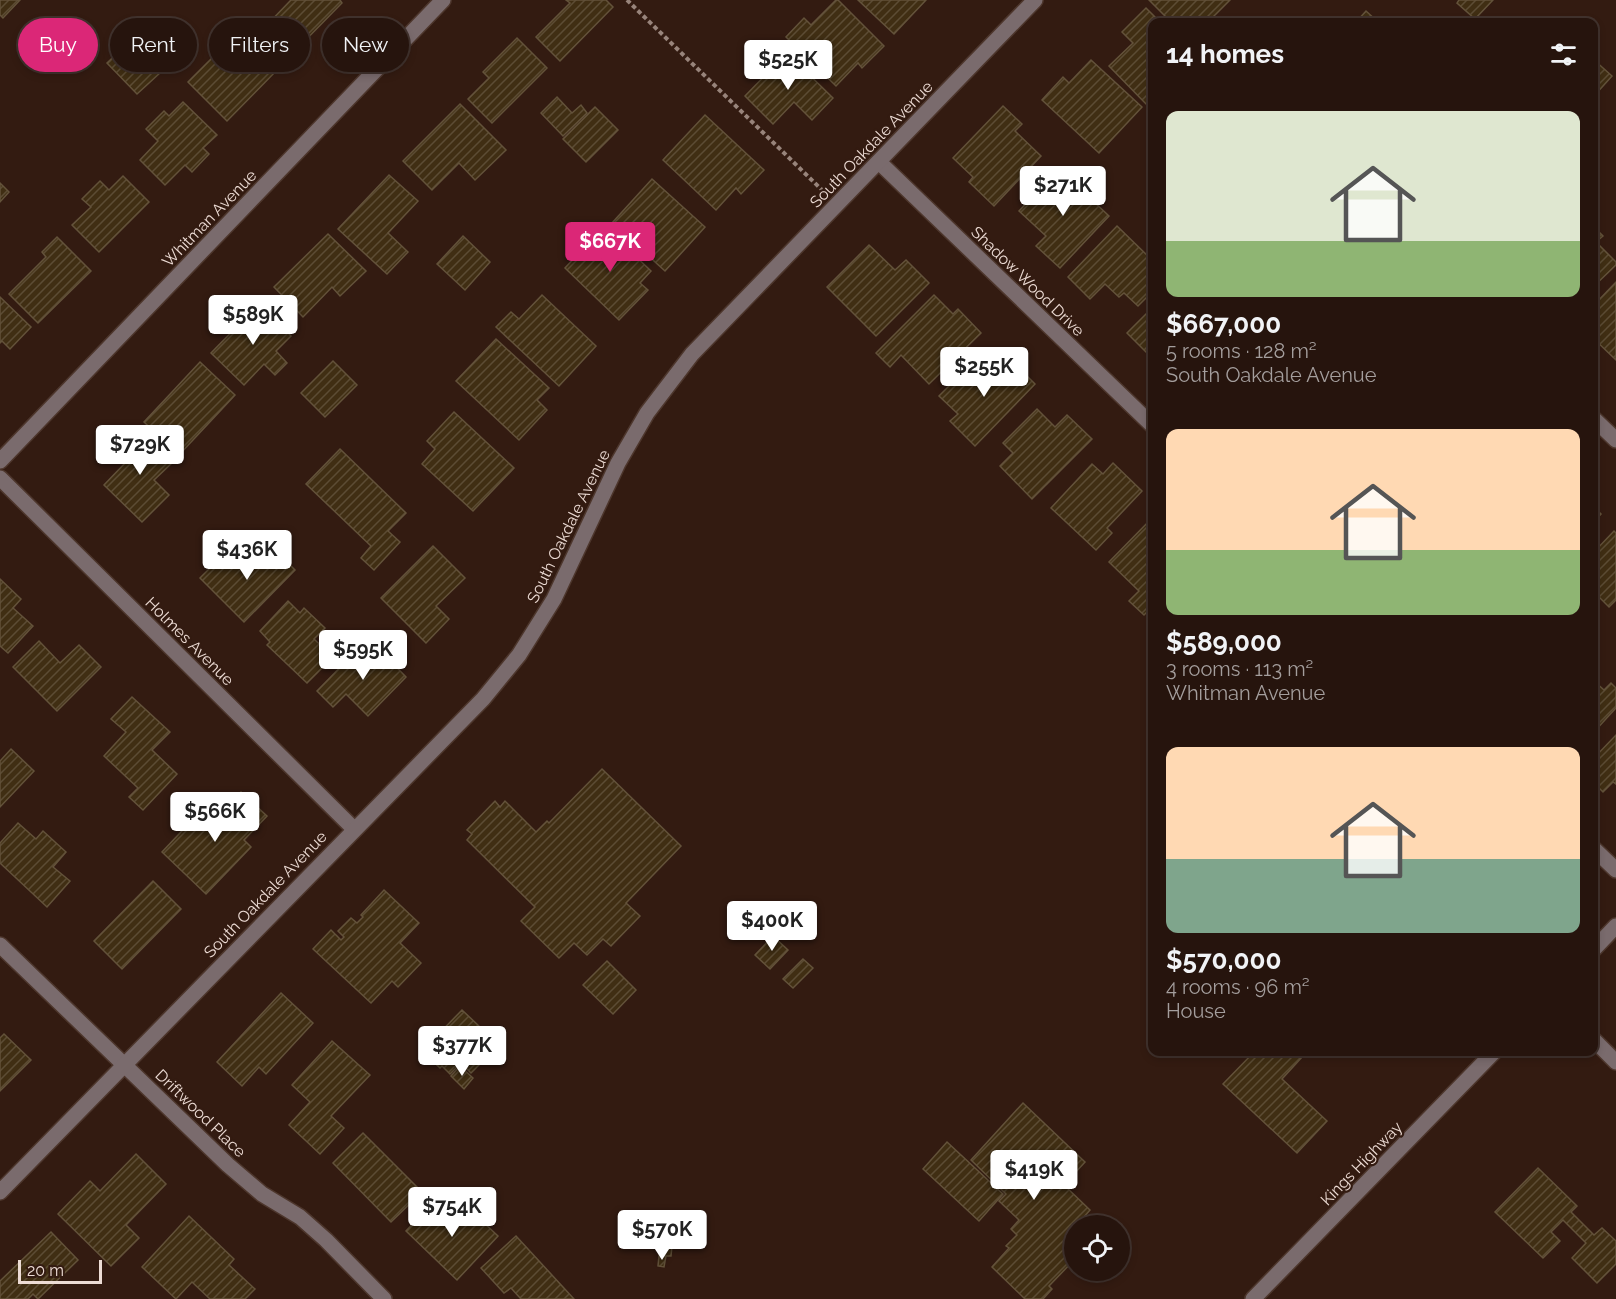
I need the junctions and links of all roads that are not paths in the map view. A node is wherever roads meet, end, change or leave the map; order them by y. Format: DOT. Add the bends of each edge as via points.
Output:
graph roads {
  1 [pos="443,0"];
  2 [pos="1035,0"];
  3 [pos="879,162"];
  4 [pos="1148,421"];
  5 [pos="1598,423"];
  6 [pos="1616,440"];
  7 [pos="0,461"];
  8 [pos="0,478"];
  9 [pos="354,829"];
  10 [pos="1598,853"];
  11 [pos="1616,870"];
  12 [pos="1616,926"];
  13 [pos="0,945"];
  14 [pos="1598,945"];
  15 [pos="1598,1044"];
  16 [pos="1490,1056"];
  17 [pos="1616,1062"];
  18 [pos="124,1065"];
  19 [pos="0,1192"];
  20 [pos="384,1299"];
  21 [pos="1254,1299"];
  1 -- 7 [label="street, Whitman Avenue"];
  2 -- 3 [label="street, South Oakdale Avenue"];
  3 -- 4 [label="street, Shadow Wood Drive"];
  3 -- 9 [label="street, South Oakdale Avenue" via="692,354 647,413 618,463 554,599 519,656 483,699"];
  5 -- 6 [label="street"];
  8 -- 9 [label="street, Holmes Avenue"];
  9 -- 18 [label="street, South Oakdale Avenue"];
  10 -- 11 [label="street"];
  12 -- 14 [label="street"];
  13 -- 18 [label="street, Driftwood Place"];
  15 -- 17 [label="street"];
  16 -- 21 [label="street, Kings Highway"];
  18 -- 19 [label="street, South Oakdale Avenue"];
  18 -- 20 [label="street, Driftwood Place" via="228,1165 326,1240"];
}
